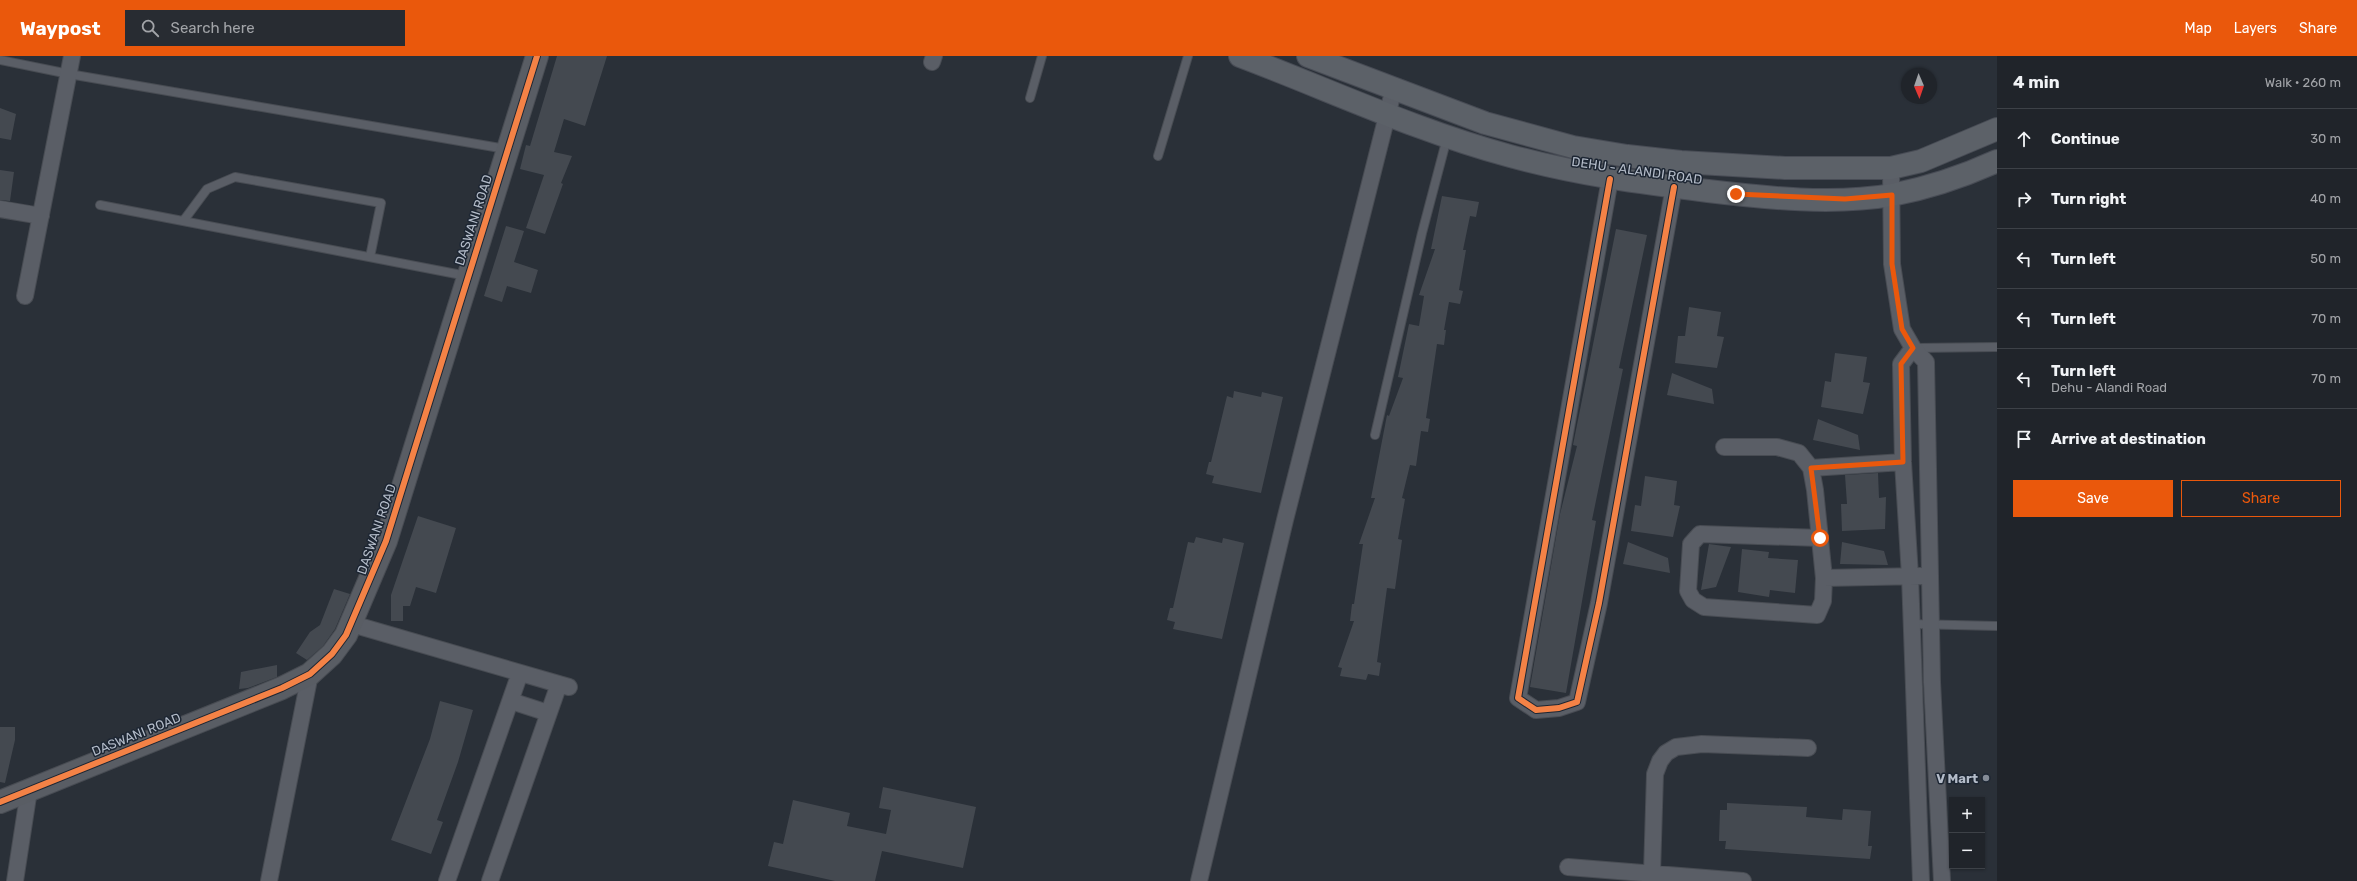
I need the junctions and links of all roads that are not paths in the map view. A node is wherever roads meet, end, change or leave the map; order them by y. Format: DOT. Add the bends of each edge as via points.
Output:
graph roads {
  1 [pos="72,56"];
  2 [pos="537,56"];
  3 [pos="1042,56"];
  4 [pos="1188,56"];
  5 [pos="1240,56"];
  6 [pos="1308,56"];
  7 [pos="0,60"];
  8 [pos="69,74"];
  9 [pos="1394,88"];
  10 [pos="1030,98"];
  11 [pos="1387,114"];
  12 [pos="1997,129"];
  13 [pos="1447,137"];
  14 [pos="507,149"];
  15 [pos="1158,156"];
  16 [pos="1997,160"];
  17 [pos="1891,168"];
  18 [pos="1610,179"];
  19 [pos="1674,187"];
  20 [pos="1892,195"];
  21 [pos="100,205"];
  22 [pos="0,209"];
  23 [pos="40,216"];
  24 [pos="184,220"];
  25 [pos="370,257"];
  26 [pos="467,276"];
  27 [pos="24,296"];
  28 [pos="1997,347"];
  29 [pos="1913,348"];
  30 [pos="1375,435"];
  31 [pos="1724,447"];
  32 [pos="1903,462"];
  33 [pos="1811,468"];
  34 [pos="1820,538"];
  35 [pos="1910,576"];
  36 [pos="1929,576"];
  37 [pos="1824,578"];
  38 [pos="352,624"];
  39 [pos="1912,624"];
  40 [pos="1931,624"];
  41 [pos="1997,626"];
  42 [pos="520,673"];
  43 [pos="310,674"];
  44 [pos="511,701"];
  45 [pos="548,713"];
  46 [pos="1808,748"];
  47 [pos="29,790"];
  48 [pos="0,802"];
  49 [pos="1568,867"];
  50 [pos="1652,873"];
  51 [pos="1583,875"];
  52 [pos="15,881"];
  53 [pos="269,881"];
  54 [pos="447,881"];
  55 [pos="490,881"];
  56 [pos="1199,881"];
  57 [pos="1743,881"];
  58 [pos="1921,881"];
  59 [pos="1942,881"];
  1 -- 8 [label="street"];
  2 -- 14 [label="street, DASWANI ROAD"];
  3 -- 10 [label="lane"];
  4 -- 15 [label="lane"];
  5 -- 11 [label="main road, DEHU - ALANDI ROAD"];
  6 -- 9 [label="main road, DEHU - ALANDI ROAD"];
  7 -- 8 [label="lane"];
  8 -- 14 [label="lane"];
  8 -- 23 [label="street"];
  9 -- 11 [label="street"];
  9 -- 17 [label="main road, DEHU - ALANDI ROAD" via="1485,123 1573,147 1627,156 1785,168"];
  11 -- 13 [label="main road, DEHU - ALANDI ROAD"];
  11 -- 56 [label="street" via="1285,520"];
  12 -- 17 [label="main road, DEHU - ALANDI ROAD" via="1921,161"];
  13 -- 18 [label="main road, DEHU - ALANDI ROAD" via="1509,156"];
  13 -- 30 [label="lane"];
  14 -- 26 [label="street, DASWANI ROAD"];
  16 -- 20 [label="main road, DEHU - ALANDI ROAD" via="1944,182"];
  17 -- 20 [label="street"];
  18 -- 19 [label="main road, DEHU - ALANDI ROAD"];
  18 -- 19 [label="street" via="1518,698 1536,710 1558,708 1577,702 1599,603"];
  19 -- 20 [label="main road, DEHU - ALANDI ROAD" via="1806,198 1845,199"];
  20 -- 29 [label="street" via="1892,264 1902,329"];
  21 -- 24 [label="lane"];
  22 -- 23 [label="street"];
  23 -- 27 [label="street"];
  24 -- 25 [label="lane"];
  24 -- 25 [label="lane" via="207,189 235,177 381,203"];
  25 -- 26 [label="lane"];
  26 -- 38 [label="street, DASWANI ROAD" via="386,542"];
  28 -- 29 [label="lane"];
  29 -- 32 [label="street" via="1901,364"];
  29 -- 36 [label="street" via="1926,362"];
  31 -- 33 [label="street" via="1777,447 1799,453"];
  32 -- 33 [label="street"];
  32 -- 35 [label="street"];
  33 -- 34 [label="street"];
  34 -- 37 [label="street"];
  34 -- 37 [label="street" via="1700,534 1691,544 1688,591 1693,600 1704,607 1817,614 1823,602"];
  35 -- 36 [label="street"];
  35 -- 37 [label="street"];
  35 -- 39 [label="street"];
  36 -- 40 [label="street"];
  38 -- 42 [label="street"];
  38 -- 43 [label="street, DASWANI ROAD" via="332,654"];
  39 -- 40 [label="lane"];
  39 -- 58 [label="street"];
  40 -- 41 [label="lane"];
  40 -- 59 [label="street"];
  42 -- 44 [label="street"];
  42 -- 45 [label="street" via="564,685"];
  43 -- 47 [label="street, DASWANI ROAD" via="282,688"];
  43 -- 53 [label="street"];
  44 -- 45 [label="street"];
  44 -- 54 [label="street"];
  45 -- 55 [label="street" via="524,789"];
  46 -- 50 [label="street" via="1702,744 1676,747 1666,753 1655,774"];
  47 -- 48 [label="street, DASWANI ROAD"];
  47 -- 52 [label="street"];
  49 -- 51 [label="street"];
  50 -- 51 [label="street"];
  50 -- 57 [label="street"];
}
